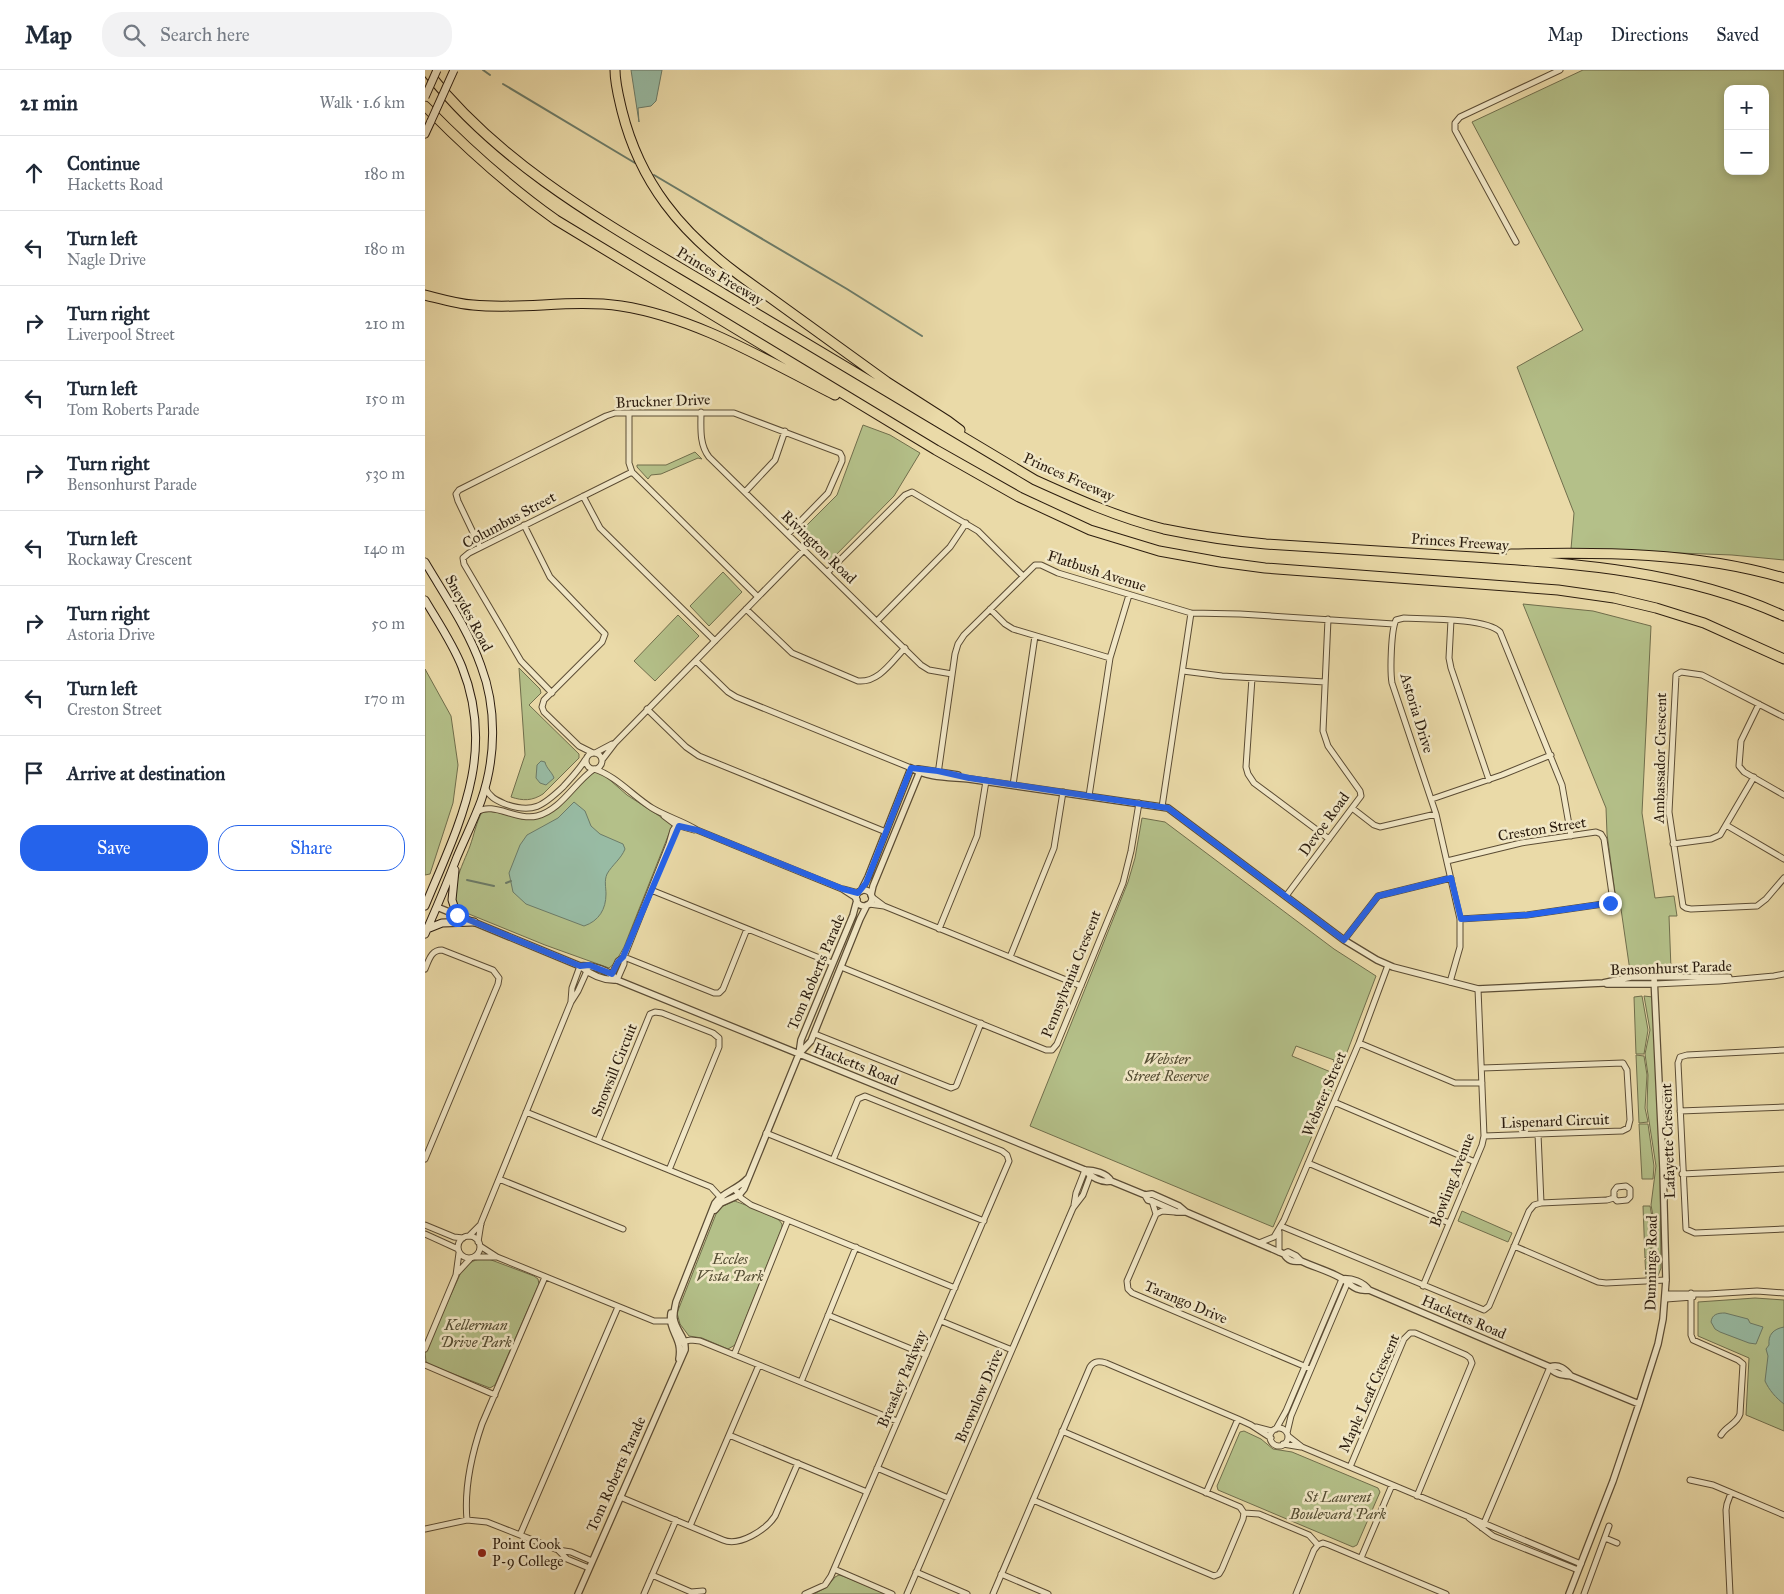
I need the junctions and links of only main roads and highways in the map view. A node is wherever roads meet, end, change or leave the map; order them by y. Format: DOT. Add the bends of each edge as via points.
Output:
graph roads {
  1 [pos="426,70"];
  2 [pos="437,70"];
  3 [pos="454,70"];
  4 [pos="615,70"];
  5 [pos="425,97"];
  6 [pos="425,106"];
  7 [pos="425,134"];
  8 [pos="425,295"];
  9 [pos="893,424"];
  10 [pos="987,452"];
  11 [pos="1449,556"];
  12 [pos="425,562"];
  13 [pos="1784,578"];
  14 [pos="425,600"];
  15 [pos="1784,616"];
  16 [pos="1784,659"];
  17 [pos="457,857"];
  18 [pos="436,880"];
  19 [pos="425,885"];
  20 [pos="425,904"];
  21 [pos="437,908"];
  22 [pos="457,915"];
  23 [pos="474,922"];
  24 [pos="426,932"];
  1 -- 10 [label="highway, Princes Freeway" via="472,121 509,155 564,196"];
  2 -- 5 [label="main road, bridge"];
  3 -- 7 [label="main road, bridge"];
  4 -- 10 [label="highway" via="631,141 651,182 685,229 731,269 887,382 948,420"];
  6 -- 9 [label="highway" via="493,172 556,220"];
  8 -- 9 [label="highway" via="473,305 584,304 657,313 738,346"];
  9 -- 16 [label="highway" via="1019,497 1090,530 1159,551 1265,568 1558,590 1614,598 1703,623"];
  10 -- 11 [label="highway, Princes Freeway" via="1035,480 1096,507 1163,528 1224,540"];
  11 -- 13 [label="highway" via="1582,553 1661,556 1716,562"];
  11 -- 15 [label="highway, Princes Freeway" via="1554,562 1637,572 1724,593"];
  12 -- 17 [label="main road, Sneydes Road" via="477,655 487,683 492,714 493,745 485,788"];
  14 -- 18 [label="main road, Sneydes Road" via="462,667 476,725 474,772 469,794"];
  17 -- 21 [label="main road, Sneydes Road"];
  17 -- 22 [label="main road" via="452,900"];
  18 -- 19 [label="main road"];
  18 -- 20 [label="main road, Sneydes Road"];
  20 -- 21 [label="main road"];
  21 -- 24 [label="main road, Sneydes Road"];
  23 -- 24 [label="main road" via="442,923"];
}
